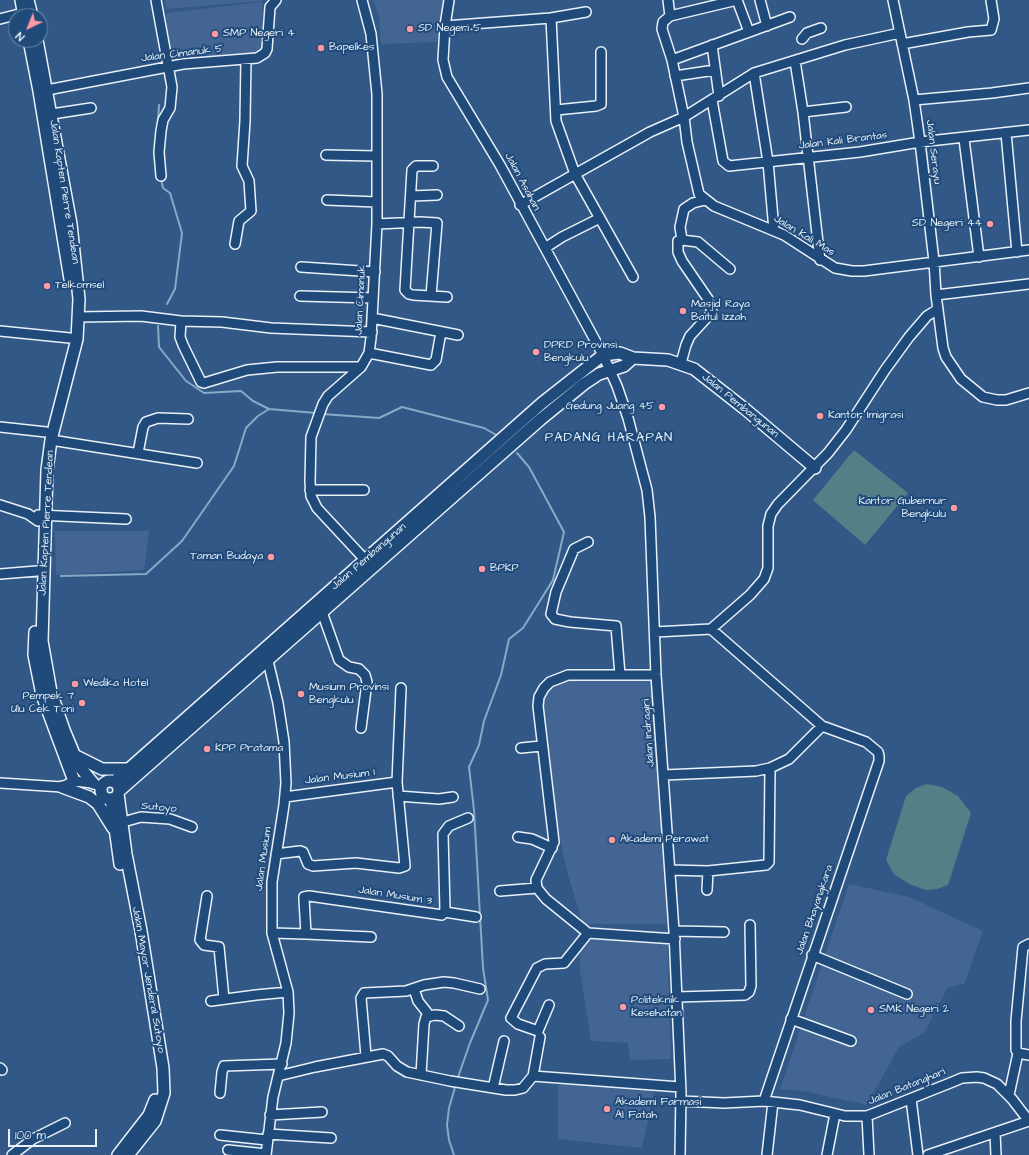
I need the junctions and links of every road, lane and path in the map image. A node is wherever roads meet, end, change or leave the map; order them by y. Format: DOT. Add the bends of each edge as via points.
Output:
graph roads {
  1 [pos="156,0"];
  2 [pos="276,0"];
  3 [pos="362,0"];
  4 [pos="449,0"];
  5 [pos="668,0"];
  6 [pos="737,0"];
  7 [pos="760,0"];
  8 [pos="893,0"];
  9 [pos="991,0"];
  10 [pos="703,5"];
  11 [pos="586,12"];
  12 [pos="670,16"];
  13 [pos="790,17"];
  14 [pos="551,18"];
  15 [pos="445,26"];
  16 [pos="767,26"];
  17 [pos="821,28"];
  18 [pos="749,32"];
  19 [pos="900,33"];
  20 [pos="802,39"];
  21 [pos="902,44"];
  22 [pos="712,46"];
  23 [pos="31,48"];
  24 [pos="38,48"];
  25 [pos="601,52"];
  26 [pos="246,59"];
  27 [pos="672,60"];
  28 [pos="795,60"];
  29 [pos="170,66"];
  30 [pos="715,70"];
  31 [pos="754,73"];
  32 [pos="675,76"];
  33 [pos="1029,88"];
  34 [pos="43,90"];
  35 [pos="715,98"];
  36 [pos="914,100"];
  37 [pos="846,107"];
  38 [pos="91,108"];
  39 [pos="556,110"];
  40 [pos="803,112"];
  41 [pos="52,114"];
  42 [pos="684,117"];
  43 [pos="1029,130"];
  44 [pos="1006,133"];
  45 [pos="964,139"];
  46 [pos="920,142"];
  47 [pos="326,155"];
  48 [pos="376,156"];
  49 [pos="808,157"];
  50 [pos="768,162"];
  51 [pos="433,166"];
  52 [pos="575,174"];
  53 [pos="57,175"];
  54 [pos="161,176"];
  55 [pos="437,195"];
  56 [pos="411,196"];
  57 [pos="327,200"];
  58 [pos="705,200"];
  59 [pos="377,202"];
  60 [pos="520,205"];
  61 [pos="600,218"];
  62 [pos="410,222"];
  63 [pos="377,224"];
  64 [pos="774,230"];
  65 [pos="682,240"];
  66 [pos="235,244"];
  67 [pos="545,248"];
  68 [pos="1029,250"];
  69 [pos="1017,252"];
  70 [pos="979,257"];
  71 [pos="820,260"];
  72 [pos="934,261"];
  73 [pos="301,268"];
  74 [pos="730,268"];
  75 [pos="375,272"];
  76 [pos="633,277"];
  77 [pos="1029,284"];
  78 [pos="936,295"];
  79 [pos="300,296"];
  80 [pos="430,296"];
  81 [pos="447,297"];
  82 [pos="373,298"];
  83 [pos="938,309"];
  84 [pos="78,317"];
  85 [pos="372,318"];
  86 [pos="181,321"];
  87 [pos="0,331"];
  88 [pos="372,332"];
  89 [pos="441,332"];
  90 [pos="458,335"];
  91 [pos="70,338"];
  92 [pos="369,353"];
  93 [pos="603,355"];
  94 [pos="633,358"];
  95 [pos="681,364"];
  96 [pos="361,367"];
  97 [pos="610,370"];
  98 [pos="1029,393"];
  99 [pos="188,419"];
  100 [pos="0,427"];
  101 [pos="48,436"];
  102 [pos="138,453"];
  103 [pos="197,463"];
  104 [pos="815,468"];
  105 [pos="473,472"];
  106 [pos="310,490"];
  107 [pos="364,490"];
  108 [pos="0,505"];
  109 [pos="40,517"];
  110 [pos="126,519"];
  111 [pos="588,542"];
  112 [pos="368,564"];
  113 [pos="37,571"];
  114 [pos="0,574"];
  115 [pos="322,612"];
  116 [pos="711,629"];
  117 [pos="655,632"];
  118 [pos="263,650"];
  119 [pos="268,661"];
  120 [pos="620,675"];
  121 [pos="656,675"];
  122 [pos="401,688"];
  123 [pos="822,726"];
  124 [pos="361,728"];
  125 [pos="542,746"];
  126 [pos="521,748"];
  127 [pos="76,756"];
  128 [pos="770,768"];
  129 [pos="129,769"];
  130 [pos="664,775"];
  131 [pos="74,781"];
  132 [pos="397,782"];
  133 [pos="0,783"];
  134 [pos="97,785"];
  135 [pos="62,787"];
  136 [pos="116,792"];
  137 [pos="398,796"];
  138 [pos="285,797"];
  139 [pos="453,797"];
  140 [pos="468,818"];
  141 [pos="123,822"];
  142 [pos="192,827"];
  143 [pos="115,832"];
  144 [pos="518,837"];
  145 [pos="552,848"];
  146 [pos="276,854"];
  147 [pos="670,870"];
  148 [pos="708,871"];
  149 [pos="537,888"];
  150 [pos="707,890"];
  151 [pos="500,891"];
  152 [pos="207,896"];
  153 [pos="445,912"];
  154 [pos="476,917"];
  155 [pos="750,925"];
  156 [pos="724,932"];
  157 [pos="272,933"];
  158 [pos="588,933"];
  159 [pos="306,934"];
  160 [pos="675,935"];
  161 [pos="371,937"];
  162 [pos="1029,944"];
  163 [pos="812,955"];
  164 [pos="414,989"];
  165 [pos="480,989"];
  166 [pos="288,992"];
  167 [pos="907,994"];
  168 [pos="677,997"];
  169 [pos="224,999"];
  170 [pos="211,1001"];
  171 [pos="549,1005"];
  172 [pos="429,1015"];
  173 [pos="791,1019"];
  174 [pos="459,1026"];
  175 [pos="540,1037"];
  176 [pos="504,1041"];
  177 [pos="851,1041"];
  178 [pos="1018,1053"];
  179 [pos="1029,1055"];
  180 [pos="366,1056"];
  181 [pos="282,1064"];
  182 [pos="420,1075"];
  183 [pos="278,1076"];
  184 [pos="533,1076"];
  185 [pos="680,1087"];
  186 [pos="492,1088"];
  187 [pos="220,1092"];
  188 [pos="1009,1095"];
  189 [pos="911,1099"];
  190 [pos="681,1100"];
  191 [pos="764,1101"];
  192 [pos="773,1102"];
  193 [pos="322,1112"];
  194 [pos="835,1114"];
  195 [pos="270,1115"];
  196 [pos="867,1116"];
  197 [pos="1029,1121"];
  198 [pos="65,1123"];
  199 [pos="995,1134"];
  200 [pos="220,1135"];
  201 [pos="268,1137"];
  202 [pos="331,1138"];
  203 [pos="228,1150"];
  204 [pos="941,1153"];
  205 [pos="266,1154"];
  206 [pos="12,1155"];
  207 [pos="118,1155"];
  208 [pos="128,1155"];
  209 [pos="680,1155"];
  210 [pos="767,1155"];
  211 [pos="827,1155"];
  212 [pos="869,1155"];
  213 [pos="918,1155"];
  214 [pos="928,1155"];
  215 [pos="996,1155"];
  1 -- 29 [label="street"];
  2 -- 26 [label="street, Jalan Cimanuk 5" via="270,7 265,53 257,58"];
  3 -- 48 [label="street, Jalan Cimanuk" via="371,34 377,94"];
  4 -- 15 [label="street, Jalan Asahan"];
  5 -- 12 [label="street"];
  6 -- 10 [label="street"];
  6 -- 18 [label="street"];
  7 -- 16 [label="street"];
  8 -- 19 [label="street, Jalan Serayu"];
  9 -- 21 [label="street" via="994,19 991,30"];
  10 -- 12 [label="street"];
  11 -- 14 [label="street"];
  12 -- 27 [label="street" via="663,22 662,29"];
  13 -- 16 [label="street"];
  14 -- 15 [label="street"];
  14 -- 39 [label="street"];
  15 -- 60 [label="street, Jalan Asahan" via="443,60 447,78 500,165"];
  16 -- 18 [label="street"];
  17 -- 20 [label="street" via="807,33"];
  18 -- 22 [label="street"];
  19 -- 21 [label="street, Jalan Serayu"];
  19 -- 28 [label="street"];
  21 -- 36 [label="street, Jalan Serayu"];
  22 -- 27 [label="street"];
  22 -- 30 [label="street"];
  23 -- 34 [label="main road"];
  24 -- 34 [label="main road"];
  25 -- 39 [label="street" via="601,104"];
  26 -- 29 [label="street, Jalan Cimanuk 5"];
  26 -- 66 [label="street" via="242,166 248,178 251,211 239,221"];
  27 -- 32 [label="street"];
  28 -- 31 [label="street"];
  28 -- 40 [label="street"];
  29 -- 34 [label="street, Jalan Cimanuk 5"];
  29 -- 54 [label="street" via="172,100 162,124 159,152"];
  30 -- 32 [label="street"];
  30 -- 35 [label="street"];
  31 -- 35 [label="street"];
  31 -- 50 [label="street"];
  32 -- 42 [label="street"];
  33 -- 36 [label="street" via="992,94"];
  34 -- 41 [label="main road, Jalan Kapten Pierre Tendean"];
  34 -- 53 [label="main road, Jalan Kapten Pierre Tendean"];
  35 -- 42 [label="street"];
  35 -- 50 [label="street, Jalan Kali Brantas" via="725,165"];
  36 -- 46 [label="street, Jalan Serayu"];
  37 -- 40 [label="street"];
  38 -- 41 [label="street"];
  39 -- 52 [label="street" via="556,121"];
  40 -- 49 [label="street"];
  41 -- 53 [label="main road, Jalan Kapten Pierre Tendean"];
  42 -- 52 [label="street" via="650,132"];
  42 -- 58 [label="street" via="697,188"];
  43 -- 44 [label="street, Jalan Kali Brantas"];
  44 -- 45 [label="street, Jalan Kali Brantas"];
  44 -- 69 [label="street"];
  45 -- 46 [label="street, Jalan Kali Brantas"];
  45 -- 70 [label="street"];
  46 -- 49 [label="street, Jalan Kali Brantas"];
  46 -- 72 [label="street, Jalan Serayu"];
  47 -- 48 [label="street"];
  48 -- 59 [label="street, Jalan Cimanuk"];
  49 -- 50 [label="street, Jalan Kali Brantas"];
  49 -- 71 [label="street"];
  50 -- 64 [label="street"];
  51 -- 56 [label="street" via="413,168"];
  52 -- 60 [label="street"];
  52 -- 61 [label="street"];
  53 -- 84 [label="main road, Jalan Kapten Pierre Tendean" via="71,224 77,276"];
  53 -- 91 [label="main road, Jalan Kapten Pierre Tendean" via="69,269 72,312"];
  55 -- 56 [label="street"];
  56 -- 62 [label="street"];
  57 -- 59 [label="street"];
  58 -- 64 [label="street, Jalan Kali Mas" via="733,215"];
  58 -- 65 [label="street" via="684,209 680,228"];
  59 -- 63 [label="street, Jalan Cimanuk"];
  60 -- 67 [label="street, Jalan Asahan"];
  61 -- 67 [label="street"];
  61 -- 76 [label="street"];
  62 -- 63 [label="street"];
  62 -- 80 [label="street" via="405,290 409,294"];
  62 -- 80 [label="street" via="435,222 437,225"];
  63 -- 75 [label="street, Jalan Cimanuk"];
  64 -- 71 [label="street, Jalan Kali Mas"];
  65 -- 74 [label="street" via="703,244"];
  65 -- 95 [label="street" via="678,241 678,252 708,299 712,312 690,336"];
  67 -- 93 [label="street, Jalan Asahan"];
  68 -- 69 [label="street, Jalan Kali Mas"];
  69 -- 70 [label="street, Jalan Kali Mas"];
  70 -- 72 [label="street, Jalan Kali Mas"];
  71 -- 72 [label="street, Jalan Kali Mas" via="835,268 864,271"];
  72 -- 78 [label="street, Jalan Serayu"];
  73 -- 75 [label="street"];
  75 -- 82 [label="street, Jalan Cimanuk"];
  77 -- 78 [label="street"];
  78 -- 83 [label="street, Jalan Serayu"];
  79 -- 82 [label="street"];
  80 -- 81 [label="street"];
  82 -- 85 [label="street, Jalan Cimanuk"];
  83 -- 98 [label="street, Jalan Serayu" via="946,357 966,385 990,400 1006,400"];
  83 -- 104 [label="street" via="927,316 909,337 846,430"];
  84 -- 86 [label="street" via="141,316"];
  84 -- 101 [label="main road, Jalan Kapten Pierre Tendean" via="73,357"];
  85 -- 88 [label="street, Jalan Cimanuk"];
  85 -- 89 [label="street"];
  86 -- 88 [label="street"];
  86 -- 96 [label="street" via="180,337 201,382 204,383 247,370 277,367"];
  87 -- 91 [label="street"];
  88 -- 92 [label="street, Jalan Cimanuk"];
  89 -- 90 [label="street"];
  89 -- 92 [label="street" via="436,360 431,365"];
  91 -- 101 [label="main road, Jalan Kapten Pierre Tendean"];
  92 -- 96 [label="street, Jalan Cimanuk"];
  93 -- 94 [label="main road, Jalan Pembangunan" via="620,353"];
  93 -- 97 [label="street, Jalan Asahan"];
  93 -- 105 [label="main road, Jalan Pembangunan" via="542,403"];
  94 -- 95 [label="main road, Jalan Pembangunan" via="651,358"];
  94 -- 97 [label="main road, Jalan Pembangunan" via="624,366"];
  95 -- 104 [label="main road, Jalan Pembangunan" via="694,369 718,386"];
  96 -- 106 [label="street, Jalan Cimanuk" via="328,396 316,420 310,444"];
  97 -- 105 [label="main road, Jalan Pembangunan" via="584,384"];
  97 -- 117 [label="street, Jalan Indragiri" via="630,426 650,502"];
  99 -- 102 [label="street" via="158,418 146,422"];
  100 -- 101 [label="street"];
  101 -- 102 [label="street"];
  101 -- 109 [label="main road, Jalan Kapten Pierre Tendean" via="41,465"];
  102 -- 103 [label="street"];
  104 -- 116 [label="street" via="771,514 767,539 768,571 764,579 750,595"];
  105 -- 112 [label="main road, Jalan Pembangunan"];
  106 -- 107 [label="street"];
  106 -- 112 [label="street, Jalan Cimanuk" via="322,514"];
  108 -- 109 [label="street"];
  109 -- 110 [label="street"];
  109 -- 113 [label="main road, Jalan Kapten Pierre Tendean"];
  109 -- 127 [label="main road, Jalan Kapten Pierre Tendean" via="44,655 51,692"];
  111 -- 120 [label="street" via="574,549 556,592 551,614 555,619 570,622 616,626"];
  112 -- 115 [label="main road, Jalan Pembangunan"];
  112 -- 118 [label="main road, Jalan Pembangunan"];
  113 -- 114 [label="street"];
  113 -- 131 [label="main road, Jalan Kapten Pierre Tendean" via="34,655 36,667 42,695"];
  115 -- 119 [label="main road, Jalan Pembangunan"];
  115 -- 124 [label="street" via="339,660 349,667 359,668 367,682"];
  116 -- 117 [label="street"];
  116 -- 123 [label="street"];
  117 -- 121 [label="street, Jalan Indragiri"];
  118 -- 119 [label="main road"];
  118 -- 129 [label="main road, Jalan Pembangunan"];
  119 -- 136 [label="main road, Jalan Pembangunan"];
  119 -- 138 [label="street, Jalan Musium" via="284,742"];
  120 -- 121 [label="street"];
  120 -- 125 [label="street" via="568,676 554,680 544,688 538,706"];
  121 -- 130 [label="street, Jalan Indragiri"];
  122 -- 132 [label="street"];
  123 -- 128 [label="street" via="789,759"];
  123 -- 163 [label="street, Jalan Bhayangkara" via="866,742 878,752 879,761"];
  125 -- 126 [label="street"];
  125 -- 145 [label="street" via="554,835"];
  127 -- 129 [label="main road" via="102,769"];
  127 -- 134 [label="main road, Jalan Kapten Pierre Tendean" via="79,766"];
  128 -- 130 [label="street" via="756,771"];
  128 -- 148 [label="street" via="769,862 766,865"];
  129 -- 136 [label="main road, Jalan Pembangunan"];
  130 -- 147 [label="street, Jalan Indragiri"];
  131 -- 134 [label="street"];
  131 -- 135 [label="street"];
  132 -- 137 [label="street"];
  132 -- 138 [label="street, Jalan Musium 1"];
  133 -- 135 [label="street"];
  134 -- 136 [label="main road" via="107,782"];
  134 -- 136 [label="main road, Jalan Kapten Pierre Tendean" via="102,795"];
  135 -- 143 [label="main road" via="89,797 98,804"];
  136 -- 141 [label="main road, Jalan Mayor Jenderal Sutoyo"];
  136 -- 143 [label="main road, Jalan Mayor Jenderal Sutoyo"];
  137 -- 139 [label="street" via="439,799"];
  137 -- 146 [label="street" via="406,861 402,868 356,863 313,866 308,864 300,850"];
  138 -- 146 [label="street, Jalan Musium"];
  140 -- 153 [label="street, Jalan Musium 3" via="449,826 443,834"];
  141 -- 142 [label="street, Sutoyo" via="141,816 170,819"];
  141 -- 208 [label="main road, Jalan Mayor Jenderal Sutoyo" via="164,1093 155,1121"];
  143 -- 207 [label="main road, Jalan Mayor Jenderal Sutoyo" via="151,1036 157,1093 149,1115"];
  144 -- 145 [label="street" via="532,839"];
  145 -- 149 [label="street" via="536,880"];
  146 -- 157 [label="street, Jalan Musium" via="272,882"];
  147 -- 148 [label="street"];
  147 -- 160 [label="street, Jalan Indragiri"];
  148 -- 150 [label="street"];
  149 -- 151 [label="street"];
  149 -- 158 [label="street" via="552,904"];
  152 -- 169 [label="street" via="200,940 204,945 219,947"];
  153 -- 154 [label="street"];
  153 -- 159 [label="street, Jalan Musium 3" via="439,916 305,896"];
  155 -- 168 [label="street" via="749,992 745,995"];
  156 -- 160 [label="street"];
  157 -- 159 [label="street"];
  157 -- 166 [label="street, Jalan Musium"];
  158 -- 160 [label="street"];
  158 -- 171 [label="street" via="564,963 545,964 537,968 511,1018 518,1024 538,1031"];
  159 -- 161 [label="street"];
  160 -- 168 [label="street, Jalan Indragiri"];
  162 -- 178 [label="street" via="1023,948 1020,963 1016,1021"];
  163 -- 167 [label="street"];
  163 -- 173 [label="street, Jalan Bhayangkara"];
  164 -- 165 [label="street" via="444,982"];
  164 -- 172 [label="street" via="418,1001"];
  164 -- 180 [label="street" via="362,995"];
  166 -- 169 [label="street"];
  166 -- 181 [label="street, Jalan Musium" via="288,1030"];
  168 -- 185 [label="street, Jalan Indragiri"];
  169 -- 170 [label="street"];
  172 -- 174 [label="street" via="444,1016"];
  172 -- 182 [label="street" via="424,1024"];
  173 -- 177 [label="street"];
  173 -- 191 [label="street, Jalan Bhayangkara"];
  175 -- 184 [label="street"];
  176 -- 186 [label="street"];
  178 -- 179 [label="street"];
  178 -- 188 [label="street"];
  180 -- 182 [label="street" via="383,1054 402,1070"];
  180 -- 183 [label="street"];
  181 -- 183 [label="street, Jalan Musium"];
  181 -- 187 [label="street" via="224,1066"];
  182 -- 186 [label="street"];
  183 -- 195 [label="street, Jalan Musium"];
  184 -- 185 [label="street"];
  184 -- 186 [label="street" via="523,1088"];
  185 -- 190 [label="street, Jalan Indragiri"];
  188 -- 189 [label="street, Jalan Batanghari" via="990,1080 976,1077 962,1078"];
  188 -- 197 [label="street, Jalan Batanghari"];
  189 -- 196 [label="street, Jalan Batanghari"];
  189 -- 213 [label="street"];
  190 -- 191 [label="street, Jalan Batanghari" via="724,1103"];
  190 -- 209 [label="street, Jalan Indragiri"];
  191 -- 192 [label="street, Jalan Batanghari"];
  192 -- 194 [label="street, Jalan Batanghari" via="800,1105"];
  192 -- 210 [label="street"];
  193 -- 195 [label="street"];
  194 -- 196 [label="street, Jalan Batanghari"];
  194 -- 211 [label="street"];
  195 -- 201 [label="street, Jalan Musium"];
  196 -- 212 [label="street"];
  197 -- 199 [label="street"];
  198 -- 206 [label="street" via="33,1139"];
  199 -- 204 [label="street"];
  199 -- 215 [label="street"];
  200 -- 201 [label="street"];
  201 -- 202 [label="street"];
  201 -- 205 [label="street, Jalan Musium"];
  203 -- 205 [label="street"];
  204 -- 214 [label="street"];
}
